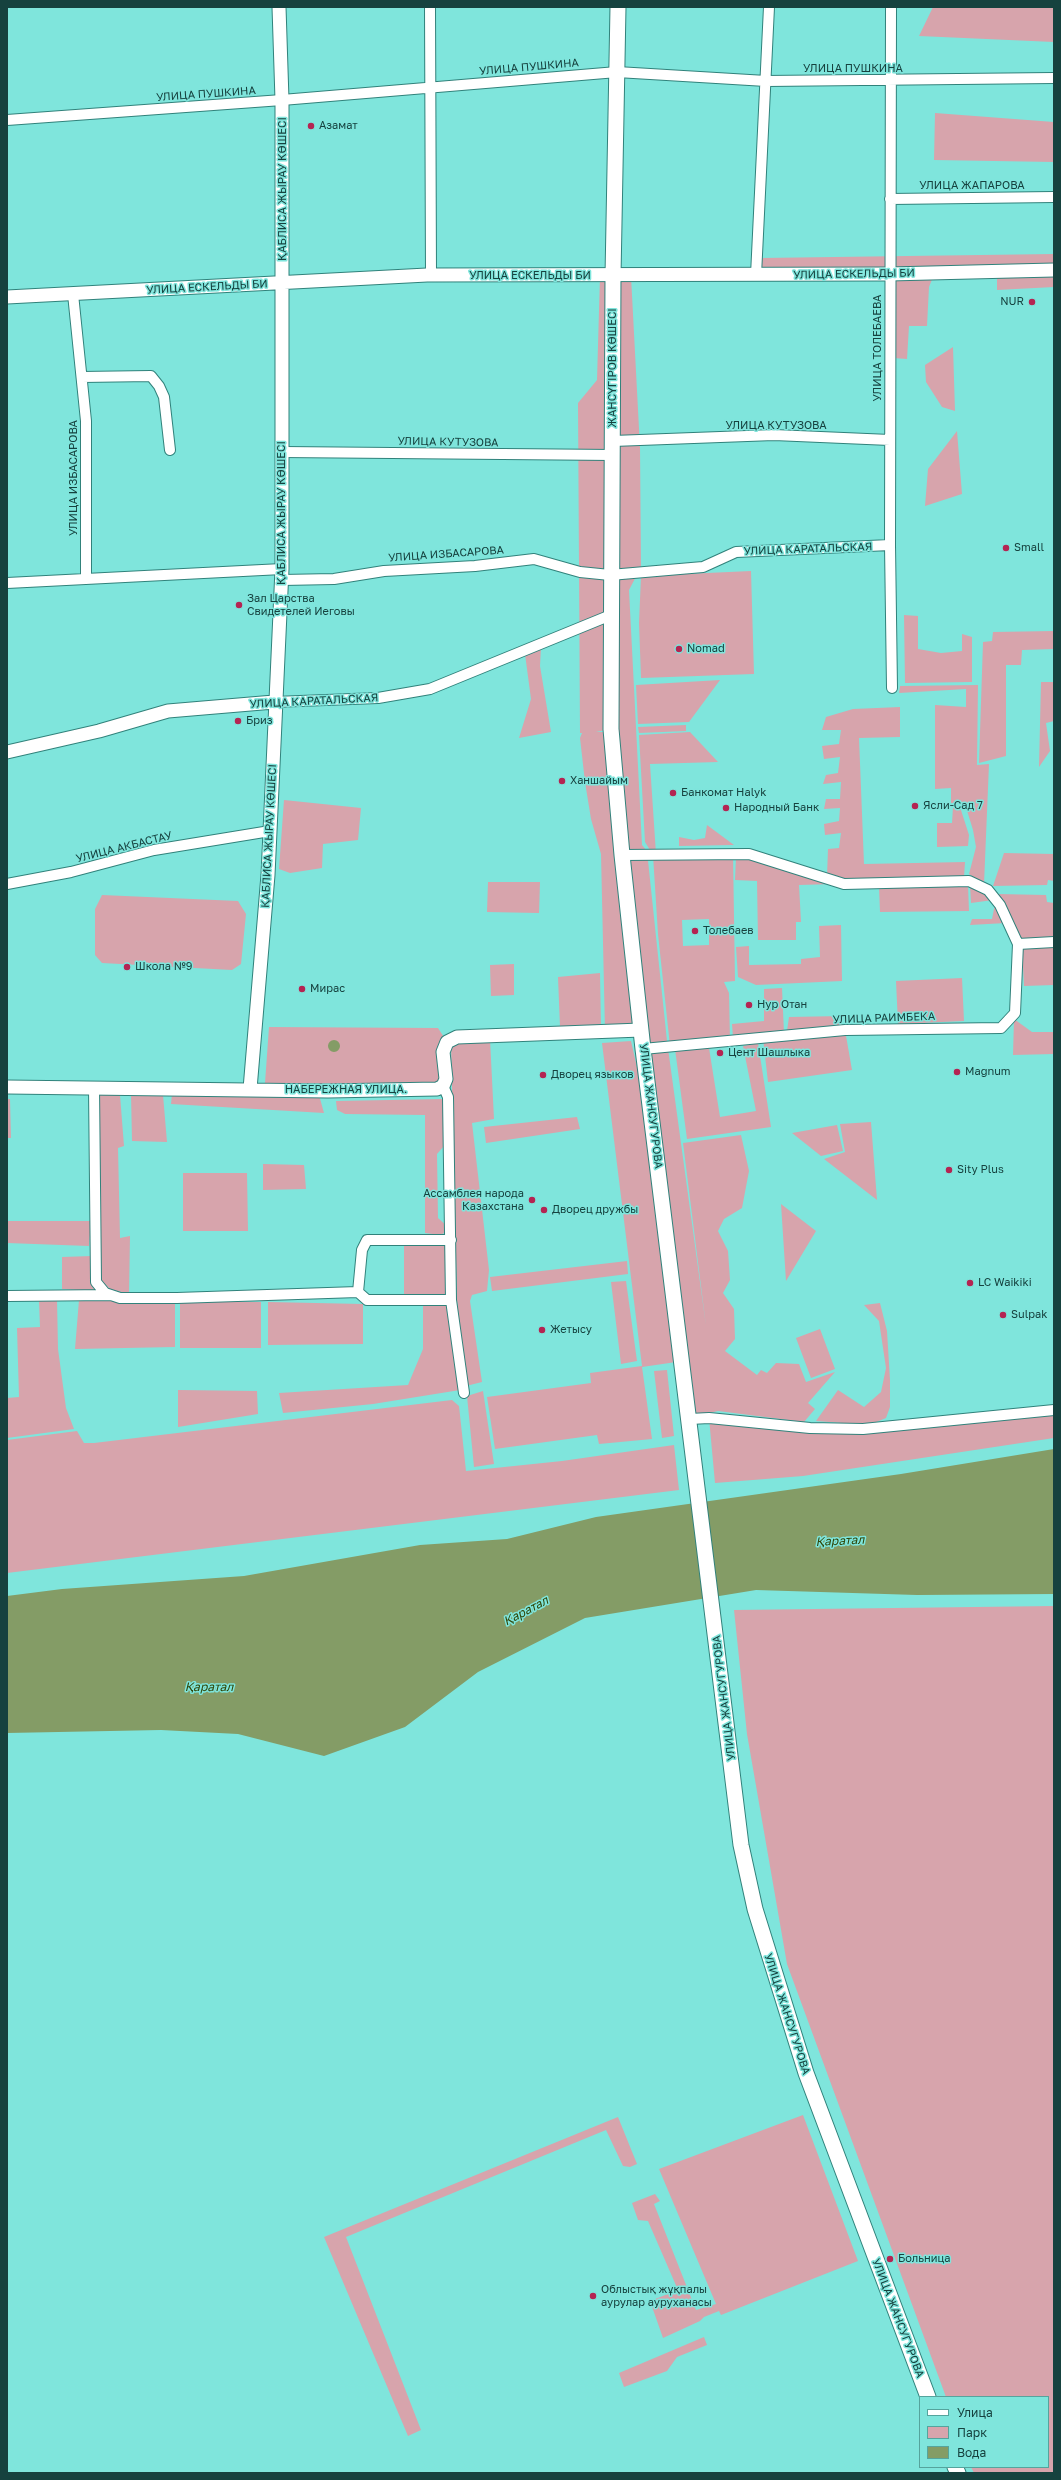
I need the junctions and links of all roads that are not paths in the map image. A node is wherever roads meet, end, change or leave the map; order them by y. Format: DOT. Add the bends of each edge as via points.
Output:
graph roads {
  1 [pos="279,7"];
  2 [pos="430,7"];
  3 [pos="618,7"];
  4 [pos="769,7"];
  5 [pos="891,7"];
  6 [pos="617,72"];
  7 [pos="1054,78"];
  8 [pos="766,81"];
  9 [pos="890,81"];
  10 [pos="430,88"];
  11 [pos="282,100"];
  12 [pos="7,120"];
  13 [pos="1054,197"];
  14 [pos="890,199"];
  15 [pos="1054,270"];
  16 [pos="889,274"];
  17 [pos="431,275"];
  18 [pos="756,275"];
  19 [pos="612,276"];
  20 [pos="283,283"];
  21 [pos="72,294"];
  22 [pos="7,297"];
  23 [pos="82,377"];
  24 [pos="890,440"];
  25 [pos="613,448"];
  26 [pos="170,450"];
  27 [pos="282,452"];
  28 [pos="890,545"];
  29 [pos="282,575"];
  30 [pos="610,575"];
  31 [pos="86,579"];
  32 [pos="7,583"];
  33 [pos="611,615"];
  34 [pos="892,688"];
  35 [pos="274,702"];
  36 [pos="611,729"];
  37 [pos="7,752"];
  38 [pos="270,831"];
  39 [pos="622,855"];
  40 [pos="7,884"];
  41 [pos="1054,942"];
  42 [pos="1018,944"];
  43 [pos="641,1030"];
  44 [pos="643,1049"];
  45 [pos="7,1086"];
  46 [pos="443,1086"];
  47 [pos="94,1087"];
  48 [pos="250,1089"];
  49 [pos="451,1240"];
  50 [pos="358,1292"];
  51 [pos="112,1295"];
  52 [pos="7,1296"];
  53 [pos="451,1300"];
  54 [pos="464,1393"];
  55 [pos="1054,1410"];
  56 [pos="690,1419"];
  57 [pos="928,2396"];
  1 -- 11 [label="street, ҚАБЛИСА ЖЫРАУ КӨШЕСІ"];
  2 -- 10 [label="street"];
  3 -- 6 [label="main road, ЖАНСҮГІРОВ КӨШЕСІ"];
  4 -- 8 [label="street"];
  5 -- 9 [label="street, УЛИЦА ТОЛЕБАЕВА"];
  6 -- 8 [label="street, УЛИЦА ПУШКИНА"];
  6 -- 10 [label="street, УЛИЦА ПУШКИНА"];
  6 -- 19 [label="main road, ЖАНСҮГІРОВ КӨШЕСІ"];
  7 -- 9 [label="street, УЛИЦА ПУШКИНА"];
  8 -- 9 [label="street, УЛИЦА ПУШКИНА"];
  8 -- 18 [label="street"];
  9 -- 14 [label="street, УЛИЦА ТОЛЕБАЕВА"];
  10 -- 11 [label="street, УЛИЦА ПУШКИНА"];
  10 -- 17 [label="street"];
  11 -- 12 [label="street, УЛИЦА ПУШКИНА"];
  11 -- 20 [label="street, ҚАБЛИСА ЖЫРАУ КӨШЕСІ"];
  13 -- 14 [label="street, УЛИЦА ЖАПАРОВА"];
  14 -- 16 [label="street, УЛИЦА ТОЛЕБАЕВА"];
  15 -- 16 [label="street, УЛИЦА ЕСКЕЛЬДЫ БИ"];
  16 -- 18 [label="street, УЛИЦА ЕСКЕЛЬДЫ БИ"];
  16 -- 24 [label="street, УЛИЦА ТОЛЕБАЕВА"];
  17 -- 19 [label="street, УЛИЦА ЕСКЕЛЬДЫ БИ"];
  17 -- 20 [label="street, УЛИЦА ЕСКЕЛЬДЫ БИ"];
  18 -- 19 [label="street, УЛИЦА ЕСКЕЛЬДЫ БИ"];
  19 -- 25 [label="main road, ЖАНСҮГІРОВ КӨШЕСІ"];
  20 -- 21 [label="street, УЛИЦА ЕСКЕЛЬДЫ БИ"];
  20 -- 27 [label="street, ҚАБЛИСА ЖЫРАУ КӨШЕСІ"];
  21 -- 22 [label="street, УЛИЦА ЕСКЕЛЬДЫ БИ"];
  21 -- 23 [label="street, УЛИЦА ИЗБАСАРОВА"];
  23 -- 26 [label="street" via="150,376 164,397"];
  23 -- 31 [label="street, УЛИЦА ИЗБАСАРОВА" via="86,421"];
  24 -- 25 [label="street, УЛИЦА КУТУЗОВА" via="774,435"];
  24 -- 28 [label="street, УЛИЦА ТОЛЕБАЕВА"];
  25 -- 27 [label="street, УЛИЦА КУТУЗОВА"];
  25 -- 30 [label="main road, ЖАНСҮГІРОВ КӨШЕСІ"];
  27 -- 29 [label="street, ҚАБЛИСА ЖЫРАУ КӨШЕСІ"];
  28 -- 30 [label="street, УЛИЦА КАРАТАЛЬСКАЯ" via="736,552 703,568"];
  28 -- 34 [label="street, УЛИЦА ТОЛЕБАЕВА"];
  29 -- 30 [label="street, УЛИЦА ИЗБАСАРОВА" via="334,579 384,571 475,566 534,559 580,572"];
  29 -- 31 [label="street, УЛИЦА ИЗБАСАРОВА"];
  29 -- 35 [label="street, ҚАБЛИСА ЖЫРАУ КӨШЕСІ"];
  30 -- 33 [label="main road, ЖАНСҮГІРОВ КӨШЕСІ"];
  31 -- 32 [label="street, УЛИЦА ИЗБАСАРОВА"];
  33 -- 35 [label="street, УЛИЦА КАРАТАЛЬСКАЯ" via="430,689 378,698"];
  33 -- 36 [label="main road, ЖАНСҮГІРОВ КӨШЕСІ"];
  35 -- 37 [label="street, УЛИЦА КАРАТАЛЬСКАЯ" via="168,711 99,732"];
  35 -- 38 [label="street, ҚАБЛИСА ЖЫРАУ КӨШЕСІ"];
  36 -- 39 [label="main road, УЛИЦА ЖАНСУГУРОВА"];
  38 -- 40 [label="street, УЛИЦА АКБАСТАУ" via="154,850 71,872"];
  38 -- 48 [label="street, ҚАБЛИСА ЖЫРАУ КӨШЕСІ"];
  39 -- 42 [label="street" via="749,854 844,884 969,881 988,890 1000,905"];
  39 -- 43 [label="main road, УЛИЦА ЖАНСУГУРОВА"];
  41 -- 42 [label="street"];
  42 -- 44 [label="street, УЛИЦА РАИМБЕКА" via="1015,1013 1001,1028 845,1030"];
  43 -- 44 [label="main road, УЛИЦА ЖАНСУГУРОВА"];
  43 -- 46 [label="street" via="457,1037 447,1042 443,1052 446,1079"];
  44 -- 56 [label="main road, УЛИЦА ЖАНСУГУРОВА"];
  45 -- 47 [label="street, НАБЕРЕЖНАЯ УЛИЦА."];
  46 -- 48 [label="street, НАБЕРЕЖНАЯ УЛИЦА." via="436,1089 335,1091"];
  46 -- 49 [label="street" via="448,1097"];
  47 -- 48 [label="street, НАБЕРЕЖНАЯ УЛИЦА."];
  47 -- 51 [label="street" via="96,1282 105,1293"];
  49 -- 50 [label="street" via="367,1240 362,1250"];
  49 -- 53 [label="street"];
  50 -- 51 [label="street" via="177,1298 120,1298"];
  50 -- 53 [label="street" via="367,1300"];
  51 -- 52 [label="street"];
  53 -- 54 [label="street"];
  55 -- 56 [label="street" via="863,1430 810,1428 709,1418"];
  56 -- 57 [label="main road, УЛИЦА ЖАНСУГУРОВА" via="741,1845 755,1909 806,2073"];
}
